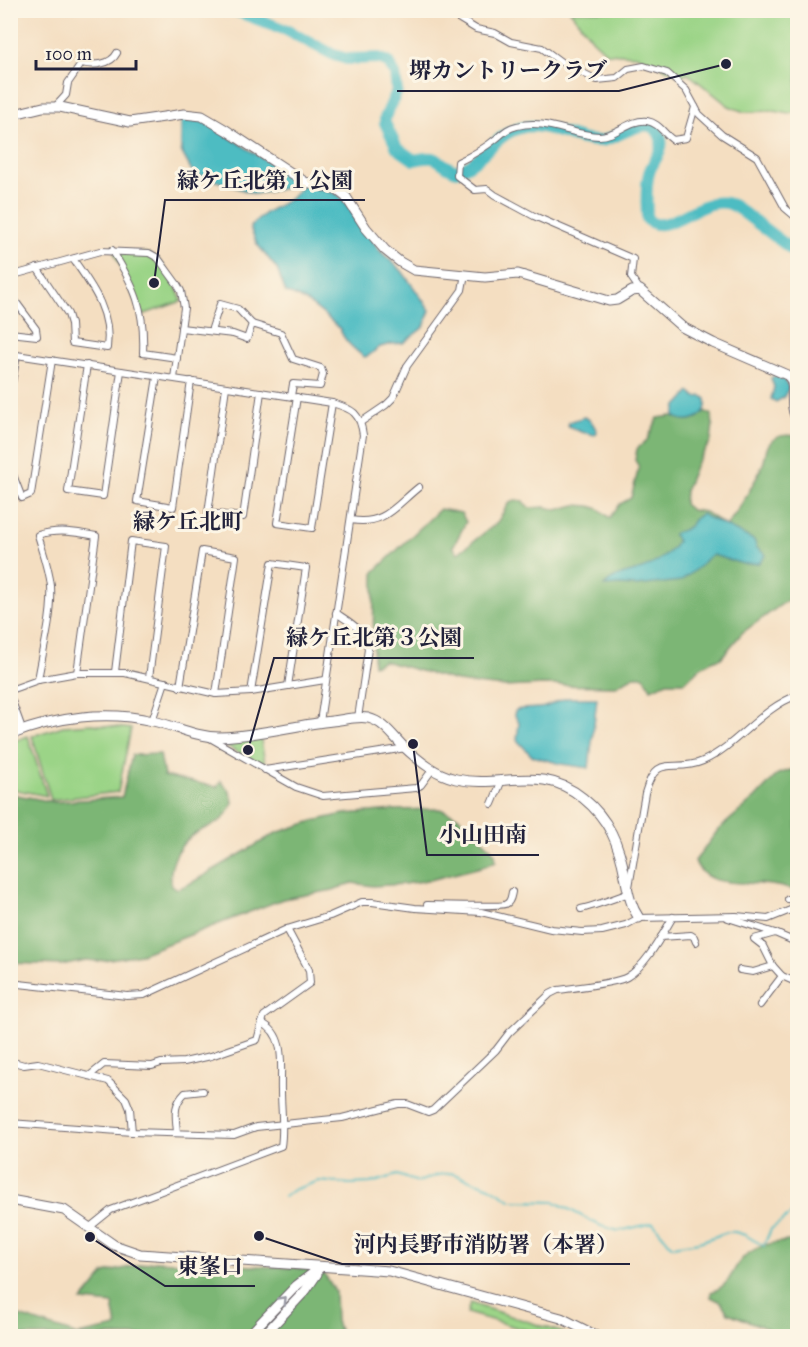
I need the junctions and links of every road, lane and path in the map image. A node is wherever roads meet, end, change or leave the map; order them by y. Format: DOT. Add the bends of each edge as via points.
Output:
graph roads {
  1 [pos="445,10"];
  2 [pos="117,53"];
  3 [pos="55,107"];
  4 [pos="695,108"];
  5 [pos="10,115"];
  6 [pos="798,219"];
  7 [pos="112,250"];
  8 [pos="73,259"];
  9 [pos="37,268"];
  10 [pos="465,274"];
  11 [pos="10,276"];
  12 [pos="640,290"];
  13 [pos="10,294"];
  14 [pos="252,324"];
  15 [pos="181,328"];
  16 [pos="211,331"];
  17 [pos="10,333"];
  18 [pos="14,354"];
  19 [pos="177,358"];
  20 [pos="52,360"];
  21 [pos="87,365"];
  22 [pos="121,371"];
  23 [pos="157,376"];
  24 [pos="174,378"];
  25 [pos="191,381"];
  26 [pos="226,387"];
  27 [pos="261,392"];
  28 [pos="10,394"];
  29 [pos="294,397"];
  30 [pos="332,403"];
  31 [pos="798,421"];
  32 [pos="361,422"];
  33 [pos="10,466"];
  34 [pos="419,487"];
  35 [pos="351,520"];
  36 [pos="10,587"];
  37 [pos="10,599"];
  38 [pos="336,613"];
  39 [pos="115,672"];
  40 [pos="77,673"];
  41 [pos="149,678"];
  42 [pos="38,680"];
  43 [pos="325,680"];
  44 [pos="165,682"];
  45 [pos="288,686"];
  46 [pos="180,687"];
  47 [pos="10,690"];
  48 [pos="251,692"];
  49 [pos="216,694"];
  50 [pos="798,695"];
  51 [pos="10,700"];
  52 [pos="358,718"];
  53 [pos="152,721"];
  54 [pos="320,722"];
  55 [pos="21,730"];
  56 [pos="10,735"];
  57 [pos="205,736"];
  58 [pos="406,748"];
  59 [pos="265,770"];
  60 [pos="432,770"];
  61 [pos="502,780"];
  62 [pos="492,804"];
  63 [pos="513,892"];
  64 [pos="628,892"];
  65 [pos="788,899"];
  66 [pos="798,900"];
  67 [pos="409,907"];
  68 [pos="798,907"];
  69 [pos="581,909"];
  70 [pos="673,917"];
  71 [pos="639,918"];
  72 [pos="727,918"];
  73 [pos="287,929"];
  74 [pos="775,933"];
  75 [pos="661,937"];
  76 [pos="696,942"];
  77 [pos="798,943"];
  78 [pos="773,966"];
  79 [pos="740,970"];
  80 [pos="782,976"];
  81 [pos="10,983"];
  82 [pos="798,983"];
  83 [pos="760,1005"];
  84 [pos="262,1023"];
  85 [pos="10,1061"];
  86 [pos="89,1076"];
  87 [pos="203,1091"];
  88 [pos="10,1123"];
  89 [pos="283,1126"];
  90 [pos="132,1132"];
  91 [pos="177,1133"];
  92 [pos="10,1200"];
  93 [pos="90,1227"];
  94 [pos="321,1267"];
  95 [pos="248,1336"];
  96 [pos="263,1336"];
  97 [pos="597,1336"];
  1 -- 4 [label="street" via="476,29 542,48 597,80 617,78 628,69 644,66 667,73 686,90"];
  2 -- 3 [label="street" via="109,61 82,63 66,95"];
  3 -- 5 [label="street"];
  3 -- 10 [label="street" via="130,122 184,114 202,116 305,182 337,190 366,228 400,262 414,270"];
  4 -- 6 [label="street" via="722,135 757,157 786,208"];
  4 -- 12 [label="street" via="686,138 682,139 673,140 650,122 634,122 600,136 535,122 504,131 458,162 457,176 475,189 487,189 534,216 633,259 631,277"];
  7 -- 8 [label="street"];
  7 -- 15 [label="street" via="149,253 158,258 181,291"];
  7 -- 19 [label="street" via="137,297 143,353"];
  8 -- 9 [label="street"];
  8 -- 9 [label="street" via="101,302 108,328 107,348 72,343 68,314"];
  9 -- 11 [label="street"];
  10 -- 12 [label="street" via="518,274 609,301"];
  10 -- 32 [label="street" via="462,290 407,366 393,398"];
  12 -- 31 [label="street" via="682,327 792,379 792,413"];
  13 -- 17 [label="street" via="37,336"];
  14 -- 16 [label="street" via="247,339"];
  14 -- 16 [label="street" via="238,309 220,304"];
  14 -- 29 [label="street" via="280,333 293,359 321,368 320,386 293,384"];
  15 -- 16 [label="street"];
  15 -- 19 [label="street"];
  18 -- 20 [label="street"];
  18 -- 28 [label="street"];
  19 -- 24 [label="street"];
  20 -- 21 [label="street"];
  20 -- 33 [label="street" via="31,494 22,498"];
  21 -- 22 [label="street"];
  21 -- 22 [label="street" via="68,491 103,496"];
  22 -- 23 [label="street"];
  23 -- 24 [label="street"];
  23 -- 25 [label="street" via="137,501 172,507"];
  24 -- 25 [label="street"];
  25 -- 26 [label="street"];
  26 -- 27 [label="street"];
  26 -- 27 [label="street" via="208,513 243,517"];
  27 -- 29 [label="street"];
  29 -- 30 [label="street"];
  29 -- 30 [label="street" via="277,523 312,528"];
  30 -- 32 [label="street" via="350,408"];
  32 -- 35 [label="street" via="363,435"];
  34 -- 35 [label="street" via="383,517 372,522"];
  35 -- 38 [label="street"];
  36 -- 37 [label="street"];
  38 -- 43 [label="street"];
  38 -- 52 [label="street" via="359,629 367,642"];
  39 -- 40 [label="street"];
  39 -- 41 [label="street"];
  39 -- 41 [label="street" via="131,541 166,546"];
  40 -- 42 [label="street"];
  40 -- 42 [label="street" via="96,536 54,531 38,535 51,586"];
  41 -- 44 [label="street"];
  42 -- 47 [label="street"];
  43 -- 45 [label="street"];
  43 -- 54 [label="street"];
  44 -- 46 [label="street"];
  44 -- 53 [label="street"];
  45 -- 48 [label="street"];
  45 -- 48 [label="street" via="306,568 272,563"];
  46 -- 49 [label="street"];
  46 -- 49 [label="street" via="202,552 236,557"];
  48 -- 49 [label="street"];
  50 -- 64 [label="street" via="773,708 704,760 669,765 654,772 645,793"];
  51 -- 55 [label="street"];
  52 -- 54 [label="street"];
  52 -- 58 [label="street" via="382,724"];
  53 -- 55 [label="street" via="108,716 67,718"];
  53 -- 57 [label="street"];
  54 -- 57 [label="street"];
  55 -- 56 [label="street"];
  57 -- 59 [label="street"];
  58 -- 59 [label="street"];
  58 -- 60 [label="street"];
  59 -- 60 [label="street" via="323,796 416,788"];
  60 -- 61 [label="street" via="469,781"];
  61 -- 62 [label="street"];
  61 -- 64 [label="street" via="544,779 582,796 603,817 616,838"];
  63 -- 67 [label="street" via="506,905 497,907"];
  64 -- 69 [label="street"];
  64 -- 71 [label="street"];
  65 -- 66 [label="street"];
  67 -- 71 [label="street" via="481,912 551,929 582,932 602,931"];
  67 -- 73 [label="street" via="362,903"];
  68 -- 72 [label="street" via="768,919"];
  70 -- 71 [label="street"];
  70 -- 72 [label="street"];
  70 -- 75 [label="street"];
  72 -- 74 [label="street"];
  73 -- 81 [label="street" via="144,995"];
  73 -- 84 [label="street" via="309,970 310,983 264,1017"];
  74 -- 77 [label="street"];
  74 -- 78 [label="street" via="754,939 763,946"];
  75 -- 76 [label="street" via="691,935"];
  75 -- 89 [label="street" via="635,972 625,978 550,994 432,1110 398,1104 342,1118"];
  78 -- 79 [label="street" via="753,972"];
  78 -- 80 [label="street"];
  80 -- 82 [label="street"];
  80 -- 83 [label="street"];
  84 -- 86 [label="street" via="257,1040 211,1056 152,1066 104,1064"];
  84 -- 89 [label="street" via="270,1027 279,1047"];
  85 -- 86 [label="street" via="38,1063"];
  86 -- 90 [label="street" via="108,1082 126,1099"];
  87 -- 91 [label="street" via="185,1093 178,1101"];
  88 -- 90 [label="street"];
  89 -- 91 [label="street" via="256,1127 234,1135"];
  89 -- 93 [label="street" via="281,1146 275,1150 111,1210"];
  90 -- 91 [label="street"];
  92 -- 93 [label="street" via="64,1210"];
  93 -- 94 [label="street" via="114,1245 140,1254"];
  95 -- 94 [label="street, one-way" via="296,1286"];
  94 -- 96 [label="street" via="306,1290"];
  94 -- 97 [label="street" via="389,1271 561,1318"];
}
